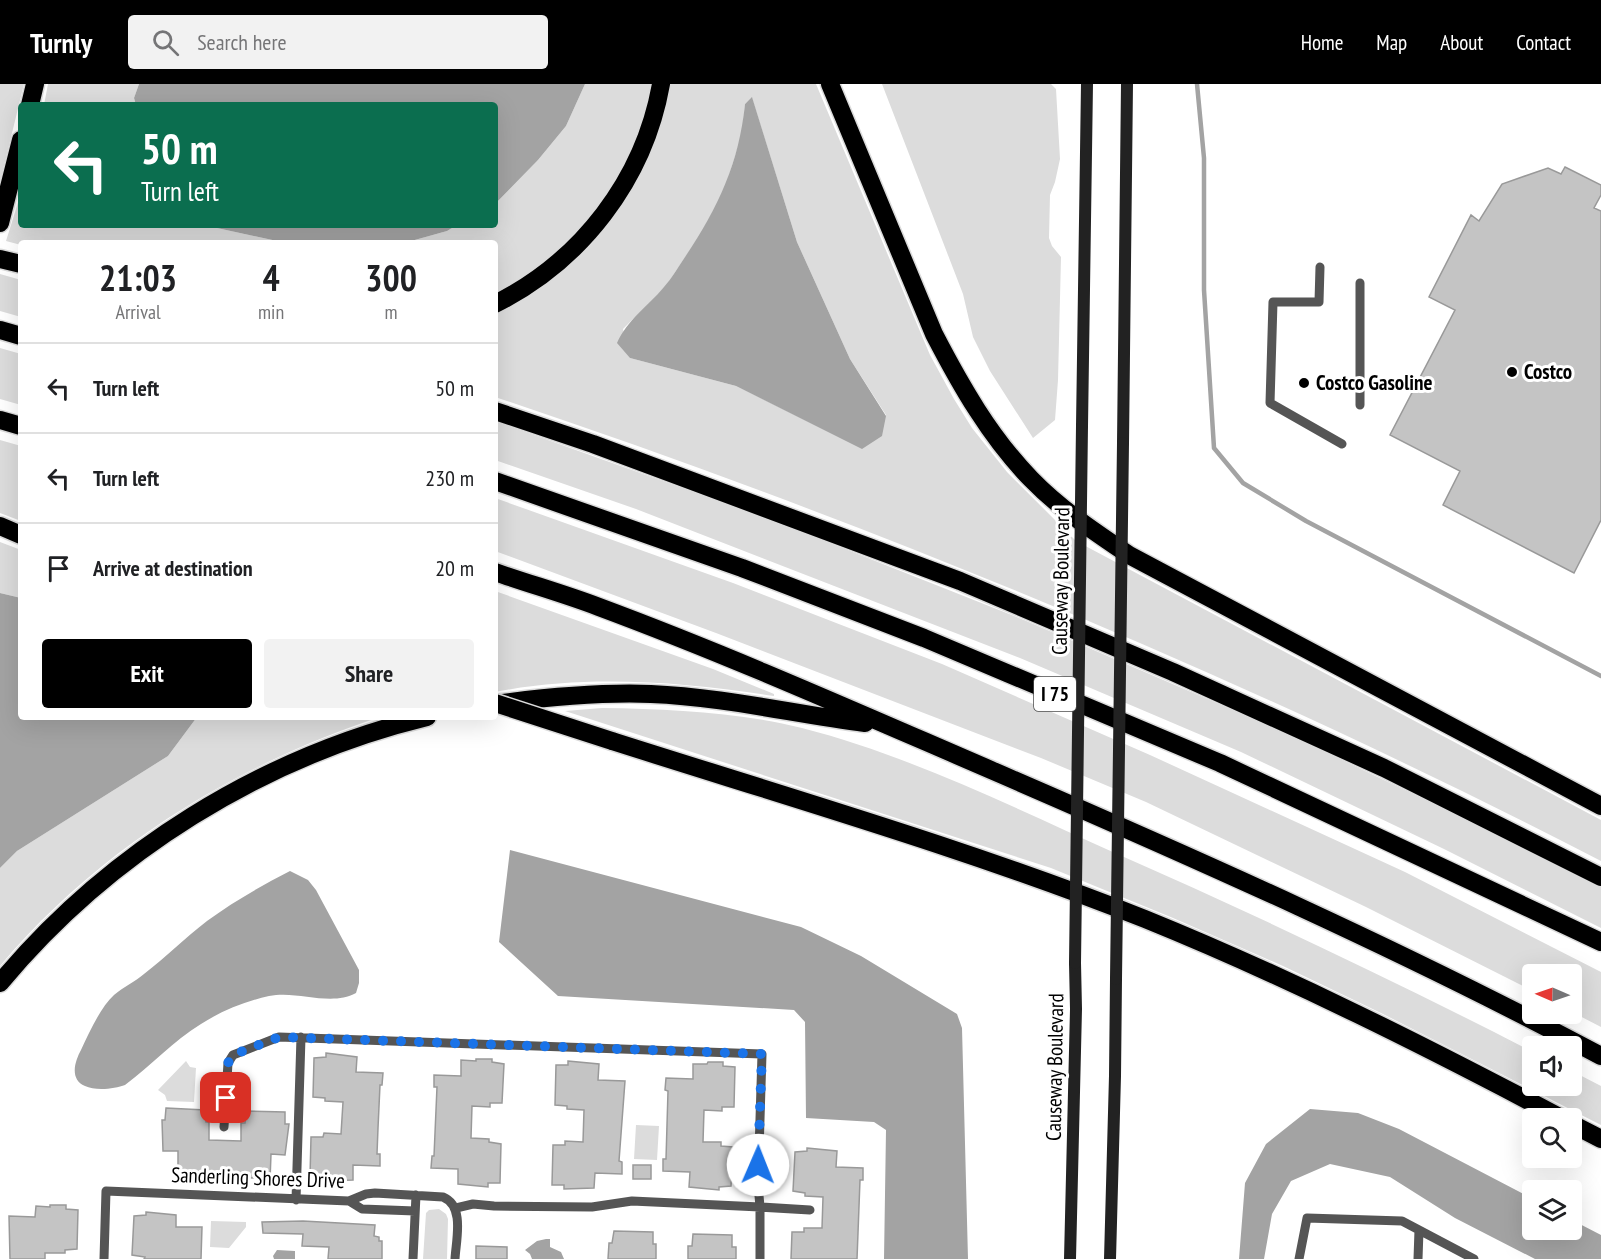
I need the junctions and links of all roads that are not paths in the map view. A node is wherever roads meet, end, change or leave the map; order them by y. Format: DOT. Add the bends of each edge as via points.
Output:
graph roads {
  1 [pos="35,84"];
  2 [pos="661,84"];
  3 [pos="830,84"];
  4 [pos="1087,84"];
  5 [pos="1127,84"];
  6 [pos="31,102"];
  7 [pos="18,152"];
  8 [pos="0,223"];
  9 [pos="0,259"];
  10 [pos="18,263"];
  11 [pos="1320,267"];
  12 [pos="1360,283"];
  13 [pos="498,302"];
  14 [pos="0,330"];
  15 [pos="18,335"];
  16 [pos="1360,405"];
  17 [pos="498,412"];
  18 [pos="0,420"];
  19 [pos="18,425"];
  20 [pos="1342,444"];
  21 [pos="498,482"];
  22 [pos="0,526"];
  23 [pos="18,534"];
  24 [pos="498,573"];
  25 [pos="498,704"];
  26 [pos="498,705"];
  27 [pos="417,720"];
  28 [pos="889,726"];
  29 [pos="1601,806"];
  30 [pos="1601,877"];
  31 [pos="1601,942"];
  32 [pos="0,983"];
  33 [pos="301,1037"];
  34 [pos="1601,1056"];
  35 [pos="1541,1108"];
  36 [pos="224,1127"];
  37 [pos="1582,1129"];
  38 [pos="1601,1139"];
  39 [pos="416,1195"];
  40 [pos="296,1200"];
  41 [pos="350,1201"];
  42 [pos="760,1208"];
  43 [pos="456,1209"];
  44 [pos="810,1210"];
  45 [pos="415,1211"];
  46 [pos="1419,1230"];
  47 [pos="1451,1248"];
  48 [pos="104,1259"];
  49 [pos="413,1259"];
  50 [pos="456,1259"];
  51 [pos="760,1259"];
  52 [pos="1070,1259"];
  53 [pos="1110,1259"];
  54 [pos="1299,1259"];
  55 [pos="1418,1259"];
  56 [pos="1451,1259"];
  57 [pos="1474,1259"];
  1 -- 6 [label="highway"];
  2 -- 13 [label="highway" via="639,156 606,212 557,264"];
  3 -- 29 [label="highway" via="934,334 967,395 1031,479 1061,507 1130,555"];
  4 -- 52 [label="main road, Causeway Boulevard, bridge" via="1077,1009"];
  5 -- 53 [label="main road, bridge"];
  7 -- 8 [label="highway"];
  9 -- 10 [label="highway"];
  11 -- 20 [label="lane" via="1319,302 1273,302 1270,403"];
  12 -- 16 [label="lane"];
  14 -- 15 [label="highway"];
  17 -- 30 [label="highway" via="960,581 1384,768"];
  18 -- 19 [label="highway"];
  21 -- 31 [label="highway, I 75" via="742,568 935,643 1220,763"];
  22 -- 23 [label="highway"];
  24 -- 28 [label="highway" via="598,606"];
  25 -- 28 [label="highway" via="575,695 652,694"];
  26 -- 35 [label="highway, bridge" via="1008,869 1152,922 1376,1024"];
  27 -- 32 [label="highway" via="307,756 259,778 188,820 132,857 79,902"];
  28 -- 34 [label="highway" via="1336,923"];
  33 -- 36 [label="lane" via="279,1037 233,1055 228,1063"];
  33 -- 40 [label="lane"];
  33 -- 42 [label="lane" via="762,1054"];
  37 -- 38 [label="highway"];
  39 -- 41 [label="lane, Sanderling Shores Drive" via="375,1193"];
  39 -- 43 [label="lane, Sanderling Shores Drive" via="447,1198"];
  39 -- 45 [label="lane"];
  40 -- 41 [label="lane, Sanderling Shores Drive"];
  40 -- 48 [label="lane, Sanderling Shores Drive" via="106,1191"];
  41 -- 45 [label="lane" via="362,1209"];
  42 -- 43 [label="lane" via="632,1201 585,1207 473,1204"];
  42 -- 44 [label="lane"];
  42 -- 51 [label="lane"];
  43 -- 50 [label="lane"];
  45 -- 49 [label="lane"];
  46 -- 47 [label="lane"];
  46 -- 54 [label="lane" via="1402,1221 1307,1218"];
  46 -- 55 [label="lane"];
  47 -- 56 [label="lane"];
  47 -- 57 [label="lane"];
}
